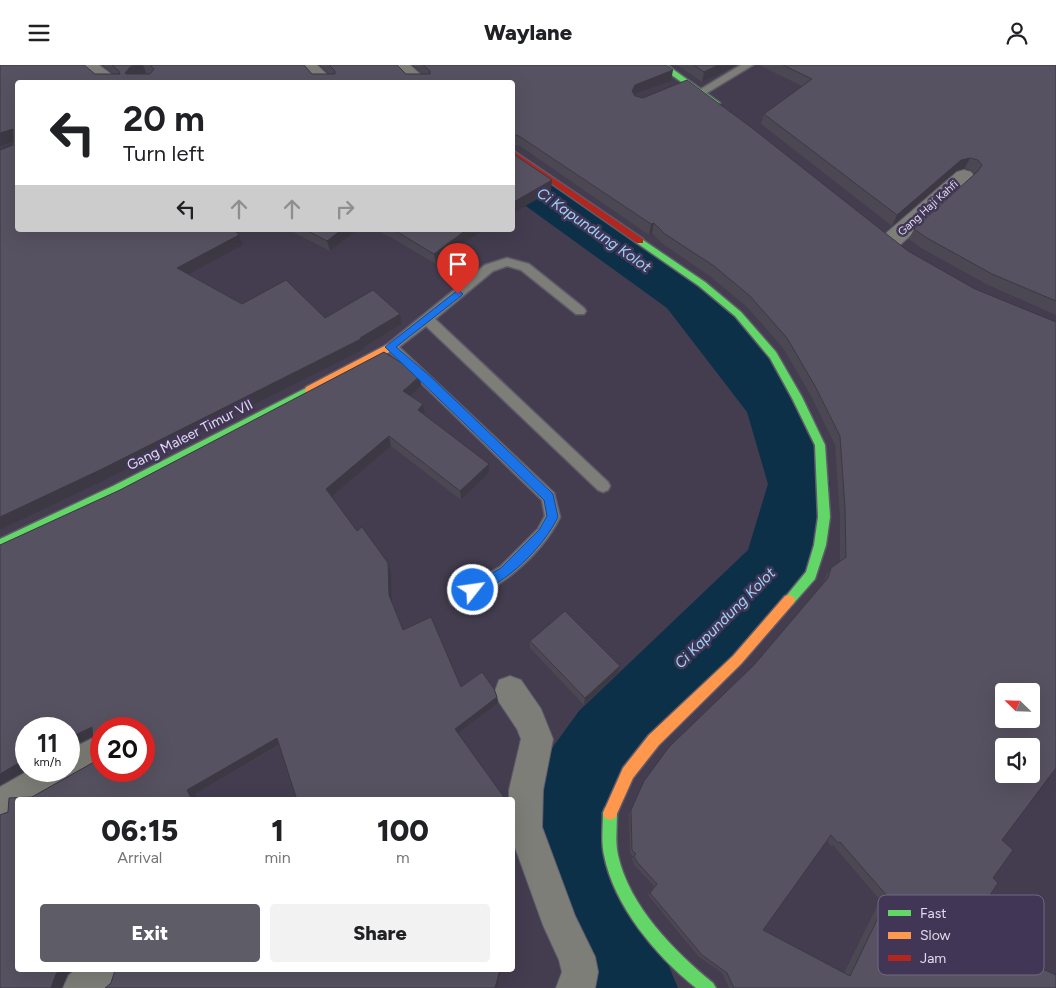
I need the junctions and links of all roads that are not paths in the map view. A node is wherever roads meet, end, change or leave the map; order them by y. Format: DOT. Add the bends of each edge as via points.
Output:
graph roads {
  1 [pos="87,65"];
  2 [pos="307,65"];
  3 [pos="400,65"];
  4 [pos="662,65"];
  5 [pos="748,65"];
  6 [pos="110,80"];
  7 [pos="324,80"];
  8 [pos="418,80"];
  9 [pos="685,82"];
  10 [pos="667,90"];
  11 [pos="701,91"];
  12 [pos="725,109"];
  13 [pos="515,154"];
  14 [pos="964,176"];
  15 [pos="892,239"];
  16 [pos="580,311"];
  17 [pos="427,319"];
  18 [pos="390,347"];
  19 [pos="603,485"];
  20 [pos="0,544"];
  21 [pos="457,599"];
  22 [pos="510,691"];
  23 [pos="41,782"];
  24 [pos="0,805"];
  25 [pos="103,972"];
  26 [pos="82,988"];
  27 [pos="575,988"];
  28 [pos="708,988"];
  1 -- 6 [label="street"];
  2 -- 7 [label="street"];
  3 -- 8 [label="street"];
  4 -- 9 [label="street"];
  5 -- 11 [label="lane"];
  9 -- 10 [label="street"];
  9 -- 11 [label="street"];
  11 -- 12 [label="street"];
  13 -- 28 [label="street" via="702,284 738,314 773,355 820,445 824,517 811,575 737,660 654,740 628,773 610,813 611,857 633,909 684,970"];
  14 -- 15 [label="street, Gang Haji Kahfi"];
  16 -- 17 [label="lane" via="525,267 507,262 489,268"];
  17 -- 18 [label="lane"];
  17 -- 19 [label="lane"];
  18 -- 20 [label="street, Gang Maleer Timur VII" via="117,489"];
  18 -- 21 [label="lane" via="549,497 553,517 543,534 505,572"];
  22 -- 27 [label="street" via="530,720 537,739 526,790 525,827 577,957 580,972"];
  23 -- 24 [label="street"];
  25 -- 26 [label="street"];
}
